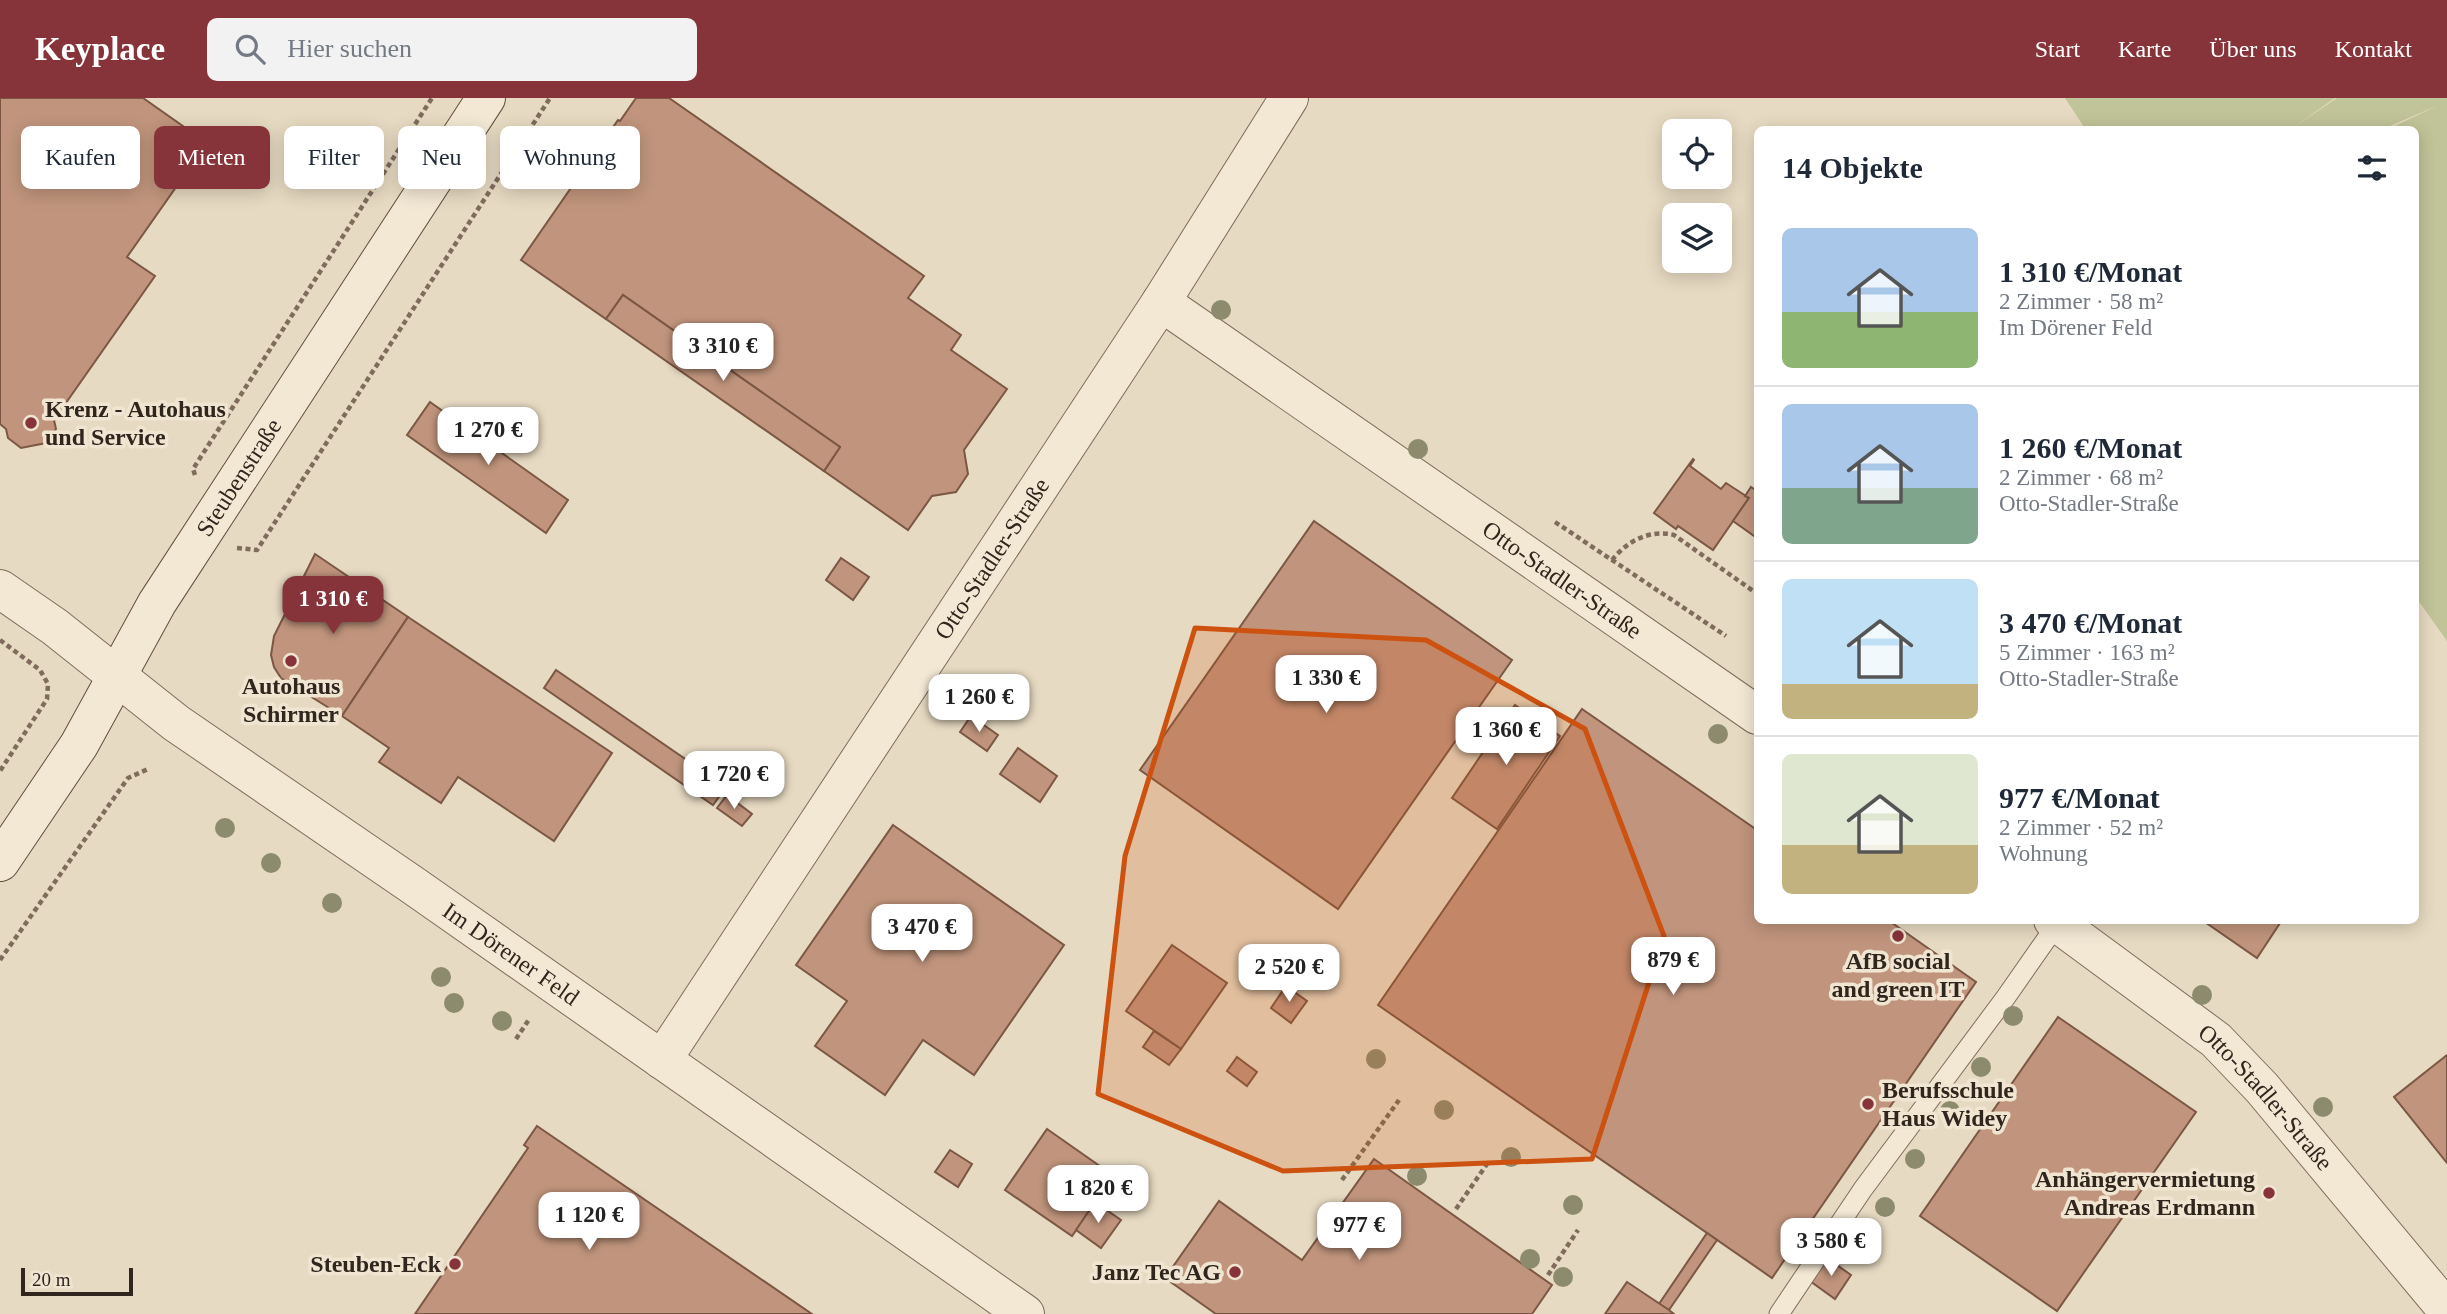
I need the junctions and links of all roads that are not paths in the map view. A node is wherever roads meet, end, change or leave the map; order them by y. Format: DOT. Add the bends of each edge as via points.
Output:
graph roads {
  1 [pos="486,98"];
  2 [pos="1289,98"];
  3 [pos="1161,302"];
  4 [pos="0,589"];
  5 [pos="117,676"];
  6 [pos="1754,713"];
  7 [pos="0,862"];
  8 [pos="2054,924"];
  9 [pos="2058,924"];
  10 [pos="662,1060"];
  11 [pos="2447,1310"];
  12 [pos="1025,1314"];
  13 [pos="1779,1314"];
  1 -- 5 [label="street, Steubenstraße" via="158,603"];
  2 -- 3 [label="street, Otto-Stadler-Straße"];
  3 -- 6 [label="street, Otto-Stadler-Straße"];
  3 -- 10 [label="street, Otto-Stadler-Straße"];
  4 -- 5 [label="street, Im Dörener Feld"];
  5 -- 7 [label="street, Steubenstraße" via="79,745"];
  5 -- 10 [label="street, Im Dörener Feld" via="176,723"];
  8 -- 13 [label="lane"];
  9 -- 11 [label="street, Otto-Stadler-Straße" via="2216,1041 2262,1088"];
  10 -- 12 [label="street, Im Dörener Feld"];
}
